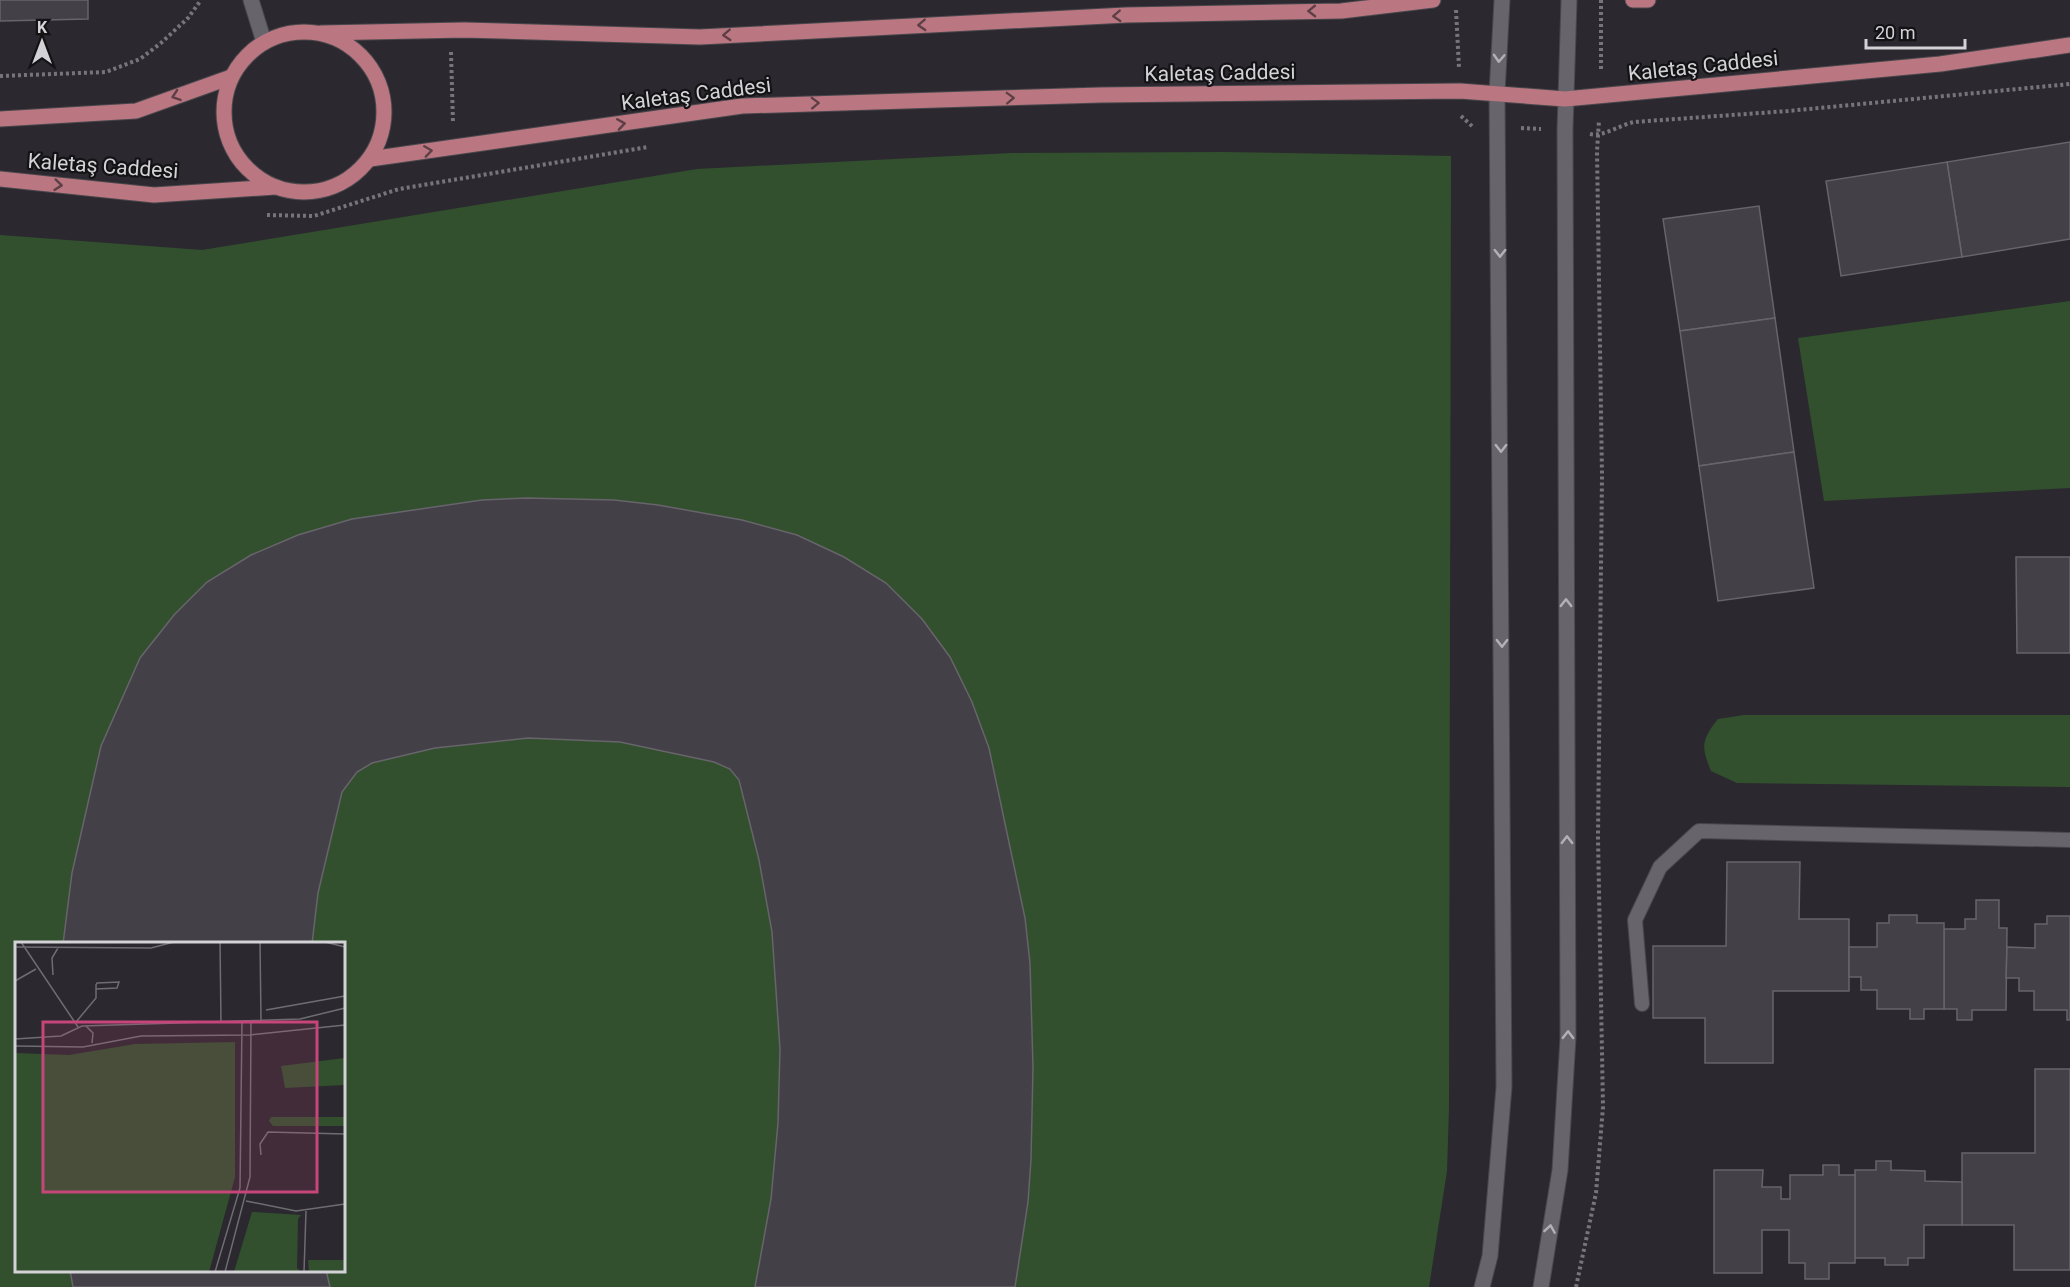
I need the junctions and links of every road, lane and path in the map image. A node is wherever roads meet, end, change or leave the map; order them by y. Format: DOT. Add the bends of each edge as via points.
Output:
graph roads {
  1 [pos="201,0"];
  2 [pos="1433,0"];
  3 [pos="1455,0"];
  4 [pos="1502,0"];
  5 [pos="1569,0"];
  6 [pos="1601,0"];
  7 [pos="1633,0"];
  8 [pos="1648,0"];
  9 [pos="254,2"];
  10 [pos="450,30"];
  11 [pos="321,33"];
  12 [pos="264,42"];
  13 [pos="2070,45"];
  14 [pos="0,76"];
  15 [pos="231,77"];
  16 [pos="2070,84"];
  17 [pos="1460,91"];
  18 [pos="1497,93"];
  19 [pos="1601,97"];
  20 [pos="1565,99"];
  21 [pos="1450,115"];
  22 [pos="1460,116"];
  23 [pos="0,119"];
  24 [pos="1499,128"];
  25 [pos="1564,130"];
  26 [pos="1598,136"];
  27 [pos="658,145"];
  28 [pos="453,148"];
  29 [pos="370,159"];
  30 [pos="0,179"];
  31 [pos="454,181"];
  32 [pos="275,187"];
  33 [pos="260,214"];
  34 [pos="2070,840"];
  35 [pos="1642,1004"];
  36 [pos="1482,1287"];
  37 [pos="1541,1287"];
  38 [pos="1576,1287"];
  1 -- 14 [label="path" via="188,18 140,59 106,72"];
  2 -- 10 [label="main road, one-way" via="1341,11 1126,15 700,37"];
  3 -- 17 [label="path"];
  4 -- 18 [label="street, one-way"];
  5 -- 20 [label="street"];
  6 -- 19 [label="path"];
  7 -- 8 [label="main road"];
  9 -- 12 [label="street"];
  10 -- 11 [label="main road"];
  10 -- 28 [label="path"];
  11 -- 12 [label="main road" via="299,31"];
  11 -- 29 [label="main road" via="346,43 366,60 379,82 385,108 382,134"];
  12 -- 15 [label="main road" via="249,51"];
  13 -- 19 [label="main road, Kaletaş Caddesi" via="1940,64"];
  15 -- 23 [label="main road, Kaletaş Caddesi, one-way" via="136,111"];
  15 -- 32 [label="main road" via="223,102 224,129 234,154 252,174"];
  16 -- 26 [label="path" via="1634,122"];
  17 -- 18 [label="main road, Kaletaş Caddesi"];
  17 -- 22 [label="path"];
  28 -- 17 [label="main road, Kaletaş Caddesi, one-way" via="742,106 1101,95"];
  18 -- 20 [label="main road, Kaletaş Caddesi"];
  18 -- 24 [label="street"];
  19 -- 20 [label="main road, Kaletaş Caddesi"];
  19 -- 26 [label="path"];
  20 -- 25 [label="street"];
  21 -- 22 [label="path"];
  22 -- 24 [label="path" via="1475,129"];
  24 -- 25 [label="path"];
  24 -- 36 [label="street, one-way" via="1504,1087 1490,1256"];
  25 -- 26 [label="path"];
  37 -- 25 [label="street, one-way" via="1560,1170 1568,1038"];
  26 -- 38 [label="path" via="1602,476 1598,837 1604,1107 1596,1193"];
  27 -- 31 [label="path"];
  29 -- 28 [label="main road, Kaletaş Caddesi, one-way"];
  28 -- 31 [label="path"];
  29 -- 32 [label="main road" via="352,177 328,189 301,193"];
  30 -- 32 [label="main road, Kaletaş Caddesi, one-way" via="154,195"];
  31 -- 33 [label="path" via="399,189 314,216"];
  34 -- 35 [label="lane" via="1699,831 1660,867 1635,920"];
}
